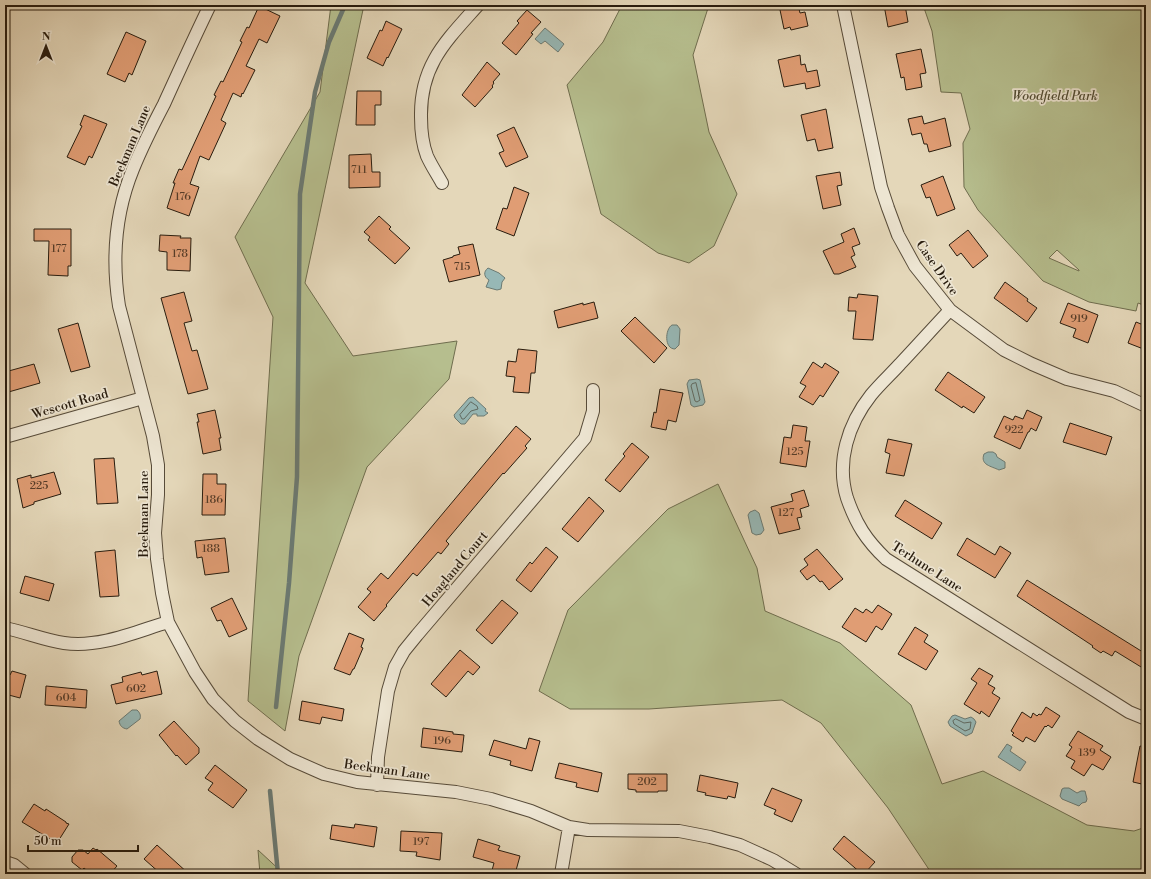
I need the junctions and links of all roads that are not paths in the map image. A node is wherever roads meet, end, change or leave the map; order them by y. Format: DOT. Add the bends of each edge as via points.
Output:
graph roads {
  1 [pos="210,5"];
  2 [pos="478,5"];
  3 [pos="843,5"];
  4 [pos="442,183"];
  5 [pos="950,310"];
  6 [pos="593,390"];
  7 [pos="143,398"];
  8 [pos="1146,406"];
  9 [pos="5,437"];
  10 [pos="168,622"];
  11 [pos="5,628"];
  12 [pos="1146,719"];
  13 [pos="376,785"];
  14 [pos="569,827"];
  15 [pos="5,862"];
  16 [pos="26,874"];
  17 [pos="561,874"];
  18 [pos="796,874"];
  1 -- 7 [label="street, Beekman Lane" via="132,170 117,229 115,259 119,306"];
  2 -- 4 [label="street" via="443,45 424,83 420,103 421,134 427,156"];
  3 -- 5 [label="street, Case Drive" via="888,208 898,235 915,266"];
  5 -- 8 [label="street, Case Drive" via="1004,350 1032,364 1067,379 1114,391"];
  5 -- 12 [label="street, Terhune Lane" via="871,396 854,422 845,444 845,489 861,531 886,559 1129,712"];
  6 -- 13 [label="street, Hoagland Court" via="593,411 585,438 417,635 395,667 386,698"];
  7 -- 9 [label="street, Wescott Road"];
  7 -- 10 [label="street, Beekman Lane" via="158,465 155,533"];
  10 -- 11 [label="street" via="111,640 90,643 66,643"];
  10 -- 13 [label="street, Beekman Lane" via="198,678 234,721 290,759 324,774"];
  13 -- 14 [label="street, Beekman Lane" via="456,792 491,799"];
  14 -- 17 [label="street"];
  14 -- 18 [label="street, Beekman Lane" via="588,830 679,831 710,837 740,845"];
  15 -- 16 [label="street"];
}
